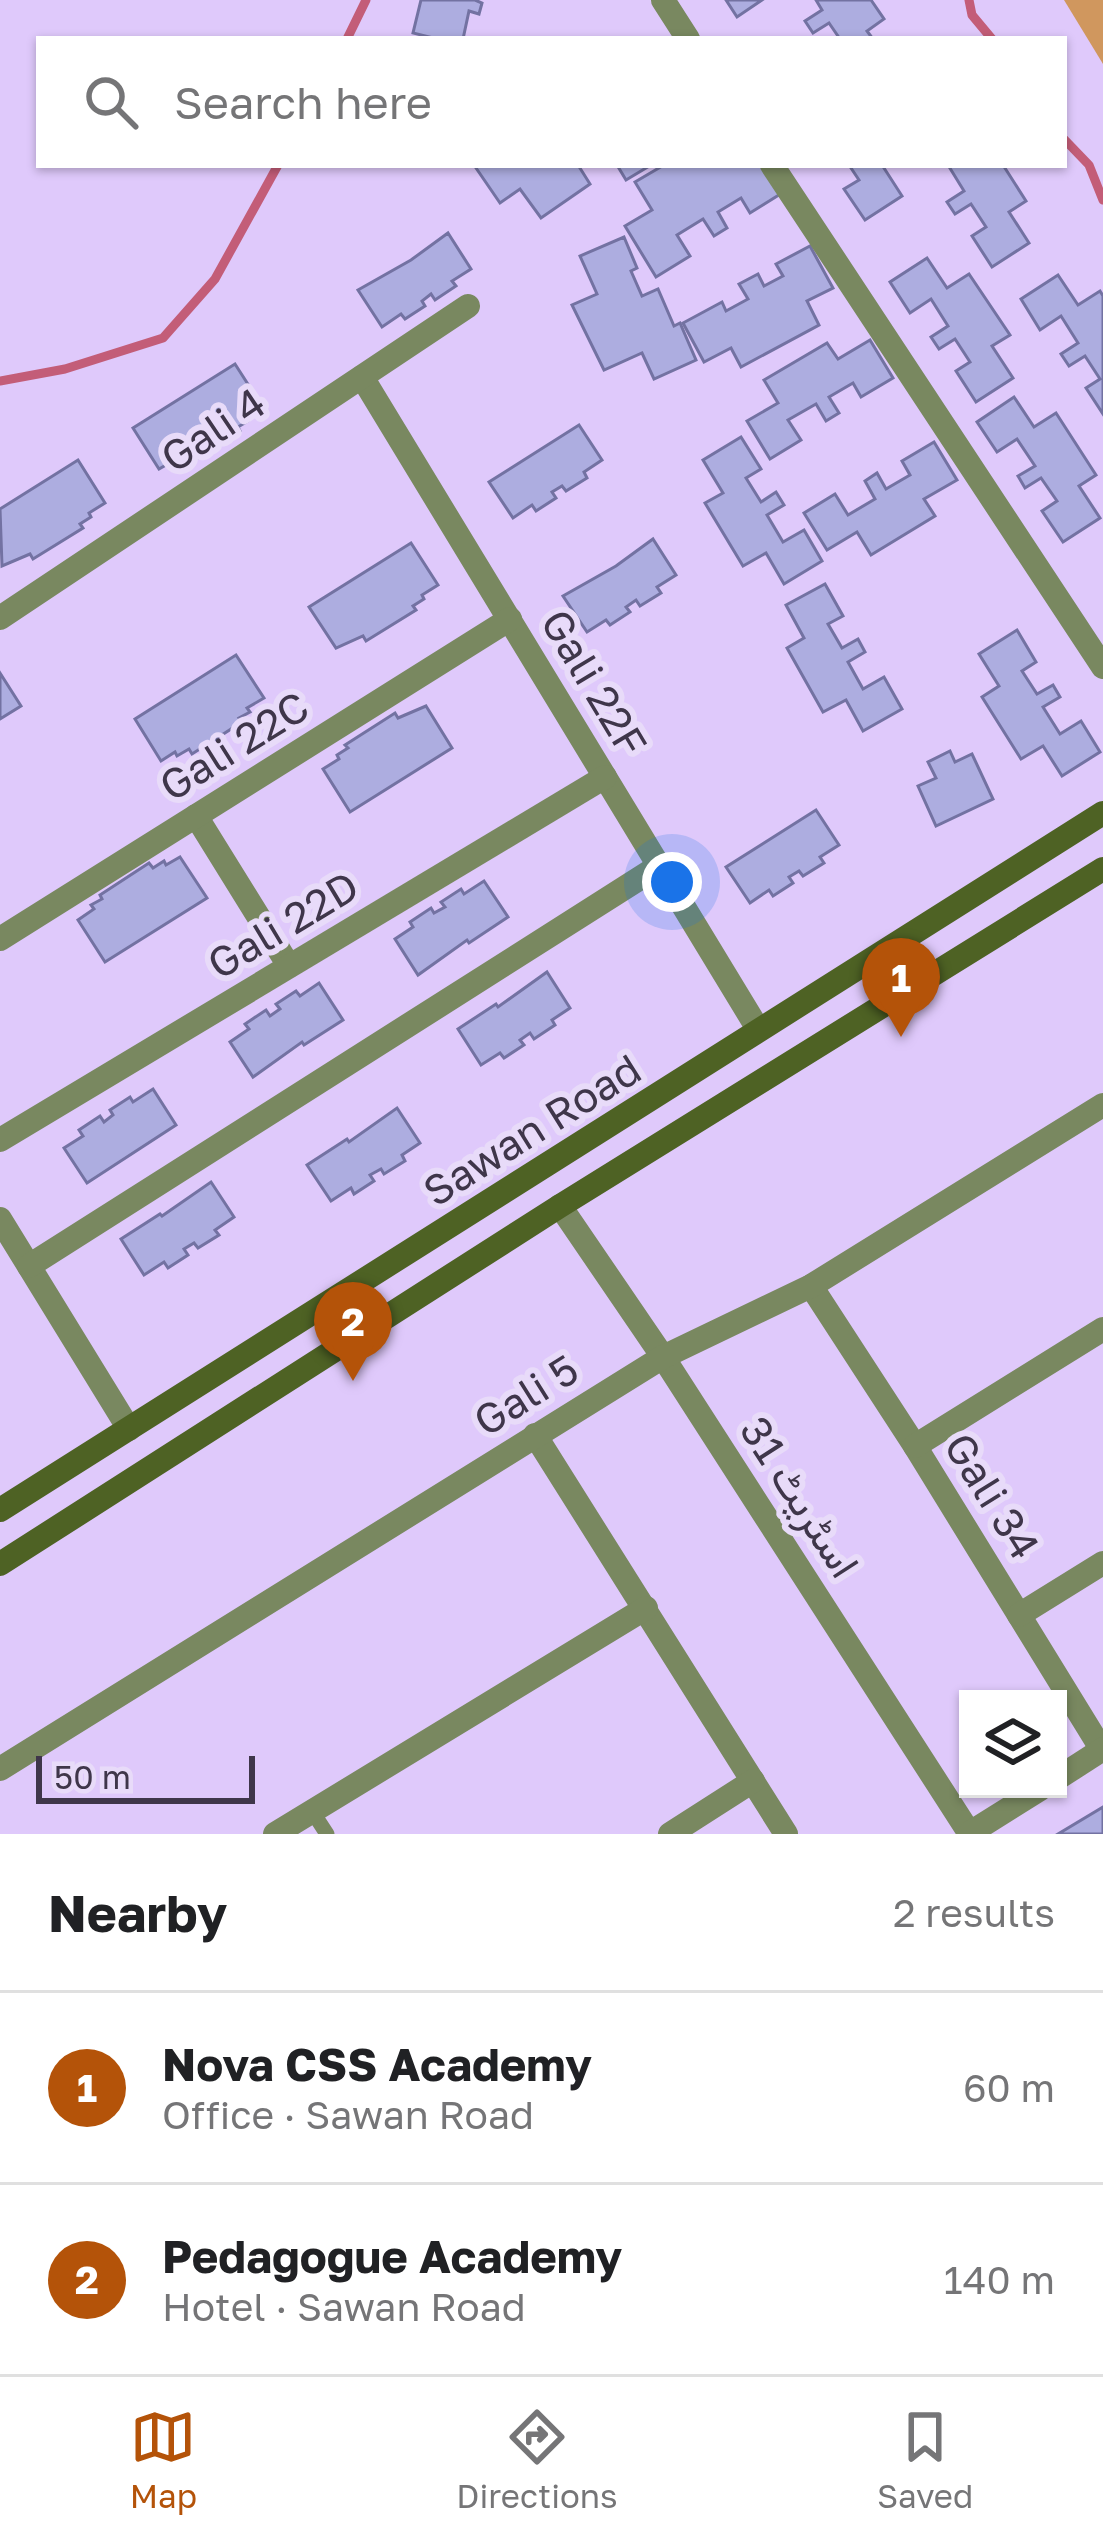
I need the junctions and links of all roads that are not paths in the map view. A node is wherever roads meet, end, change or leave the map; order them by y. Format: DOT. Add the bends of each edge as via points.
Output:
graph roads {
  1 [pos="663,0"];
  2 [pos="686,36"];
  3 [pos="774,168"];
  4 [pos="469,306"];
  5 [pos="362,377"];
  6 [pos="0,618"];
  7 [pos="510,619"];
  8 [pos="1103,668"];
  9 [pos="605,777"];
  10 [pos="1103,814"];
  11 [pos="196,816"];
  12 [pos="659,866"];
  13 [pos="1103,869"];
  14 [pos="0,939"];
  15 [pos="289,967"];
  16 [pos="758,1030"];
  17 [pos="1103,1105"];
  18 [pos="0,1140"];
  19 [pos="560,1206"];
  20 [pos="0,1219"];
  21 [pos="29,1266"];
  22 [pos="811,1286"];
  23 [pos="1101,1335"];
  24 [pos="663,1357"];
  25 [pos="129,1429"];
  26 [pos="535,1436"];
  27 [pos="915,1446"];
  28 [pos="0,1510"];
  29 [pos="1103,1563"];
  30 [pos="0,1564"];
  31 [pos="646,1608"];
  32 [pos="1019,1615"];
  33 [pos="1103,1750"];
  34 [pos="0,1769"];
  35 [pos="1067,1772"];
  36 [pos="753,1781"];
  37 [pos="1026,1798"];
  38 [pos="312,1811"];
  39 [pos="970,1833"];
  40 [pos="275,1834"];
  41 [pos="327,1834"];
  42 [pos="670,1834"];
  43 [pos="786,1834"];
  1 -- 2 [label="street"];
  3 -- 8 [label="street"];
  4 -- 5 [label="street, Gali 4"];
  5 -- 6 [label="street, Gali 4"];
  5 -- 7 [label="street, Gali 22F"];
  7 -- 9 [label="street, Gali 22F"];
  7 -- 11 [label="street, Gali 22C"];
  9 -- 12 [label="street, Gali 22F"];
  9 -- 15 [label="street, Gali 22D"];
  10 -- 16 [label="main road, Sawan Road"];
  11 -- 14 [label="street, Gali 22C"];
  11 -- 15 [label="street"];
  12 -- 16 [label="street, Gali 22F"];
  12 -- 21 [label="street"];
  13 -- 19 [label="main road, Sawan Road"];
  15 -- 18 [label="street, Gali 22D"];
  16 -- 25 [label="main road, Sawan Road"];
  17 -- 22 [label="street, Gali 5"];
  19 -- 24 [label="street, اسٹریٹ 31"];
  19 -- 30 [label="main road, Sawan Road"];
  20 -- 21 [label="street"];
  21 -- 25 [label="street"];
  22 -- 24 [label="street, Gali 5"];
  22 -- 27 [label="street, Gali 34"];
  23 -- 27 [label="street"];
  24 -- 26 [label="street, Gali 5"];
  24 -- 39 [label="street, اسٹریٹ 31"];
  25 -- 28 [label="main road, Sawan Road"];
  26 -- 31 [label="street"];
  26 -- 34 [label="street, Gali 5"];
  27 -- 32 [label="street, Gali 34"];
  29 -- 32 [label="street"];
  31 -- 36 [label="street"];
  31 -- 38 [label="street"];
  32 -- 33 [label="street, Gali 34"];
  33 -- 35 [label="street"];
  36 -- 42 [label="street"];
  36 -- 43 [label="street"];
  37 -- 39 [label="street"];
  38 -- 40 [label="street"];
  38 -- 41 [label="lane"];
}
